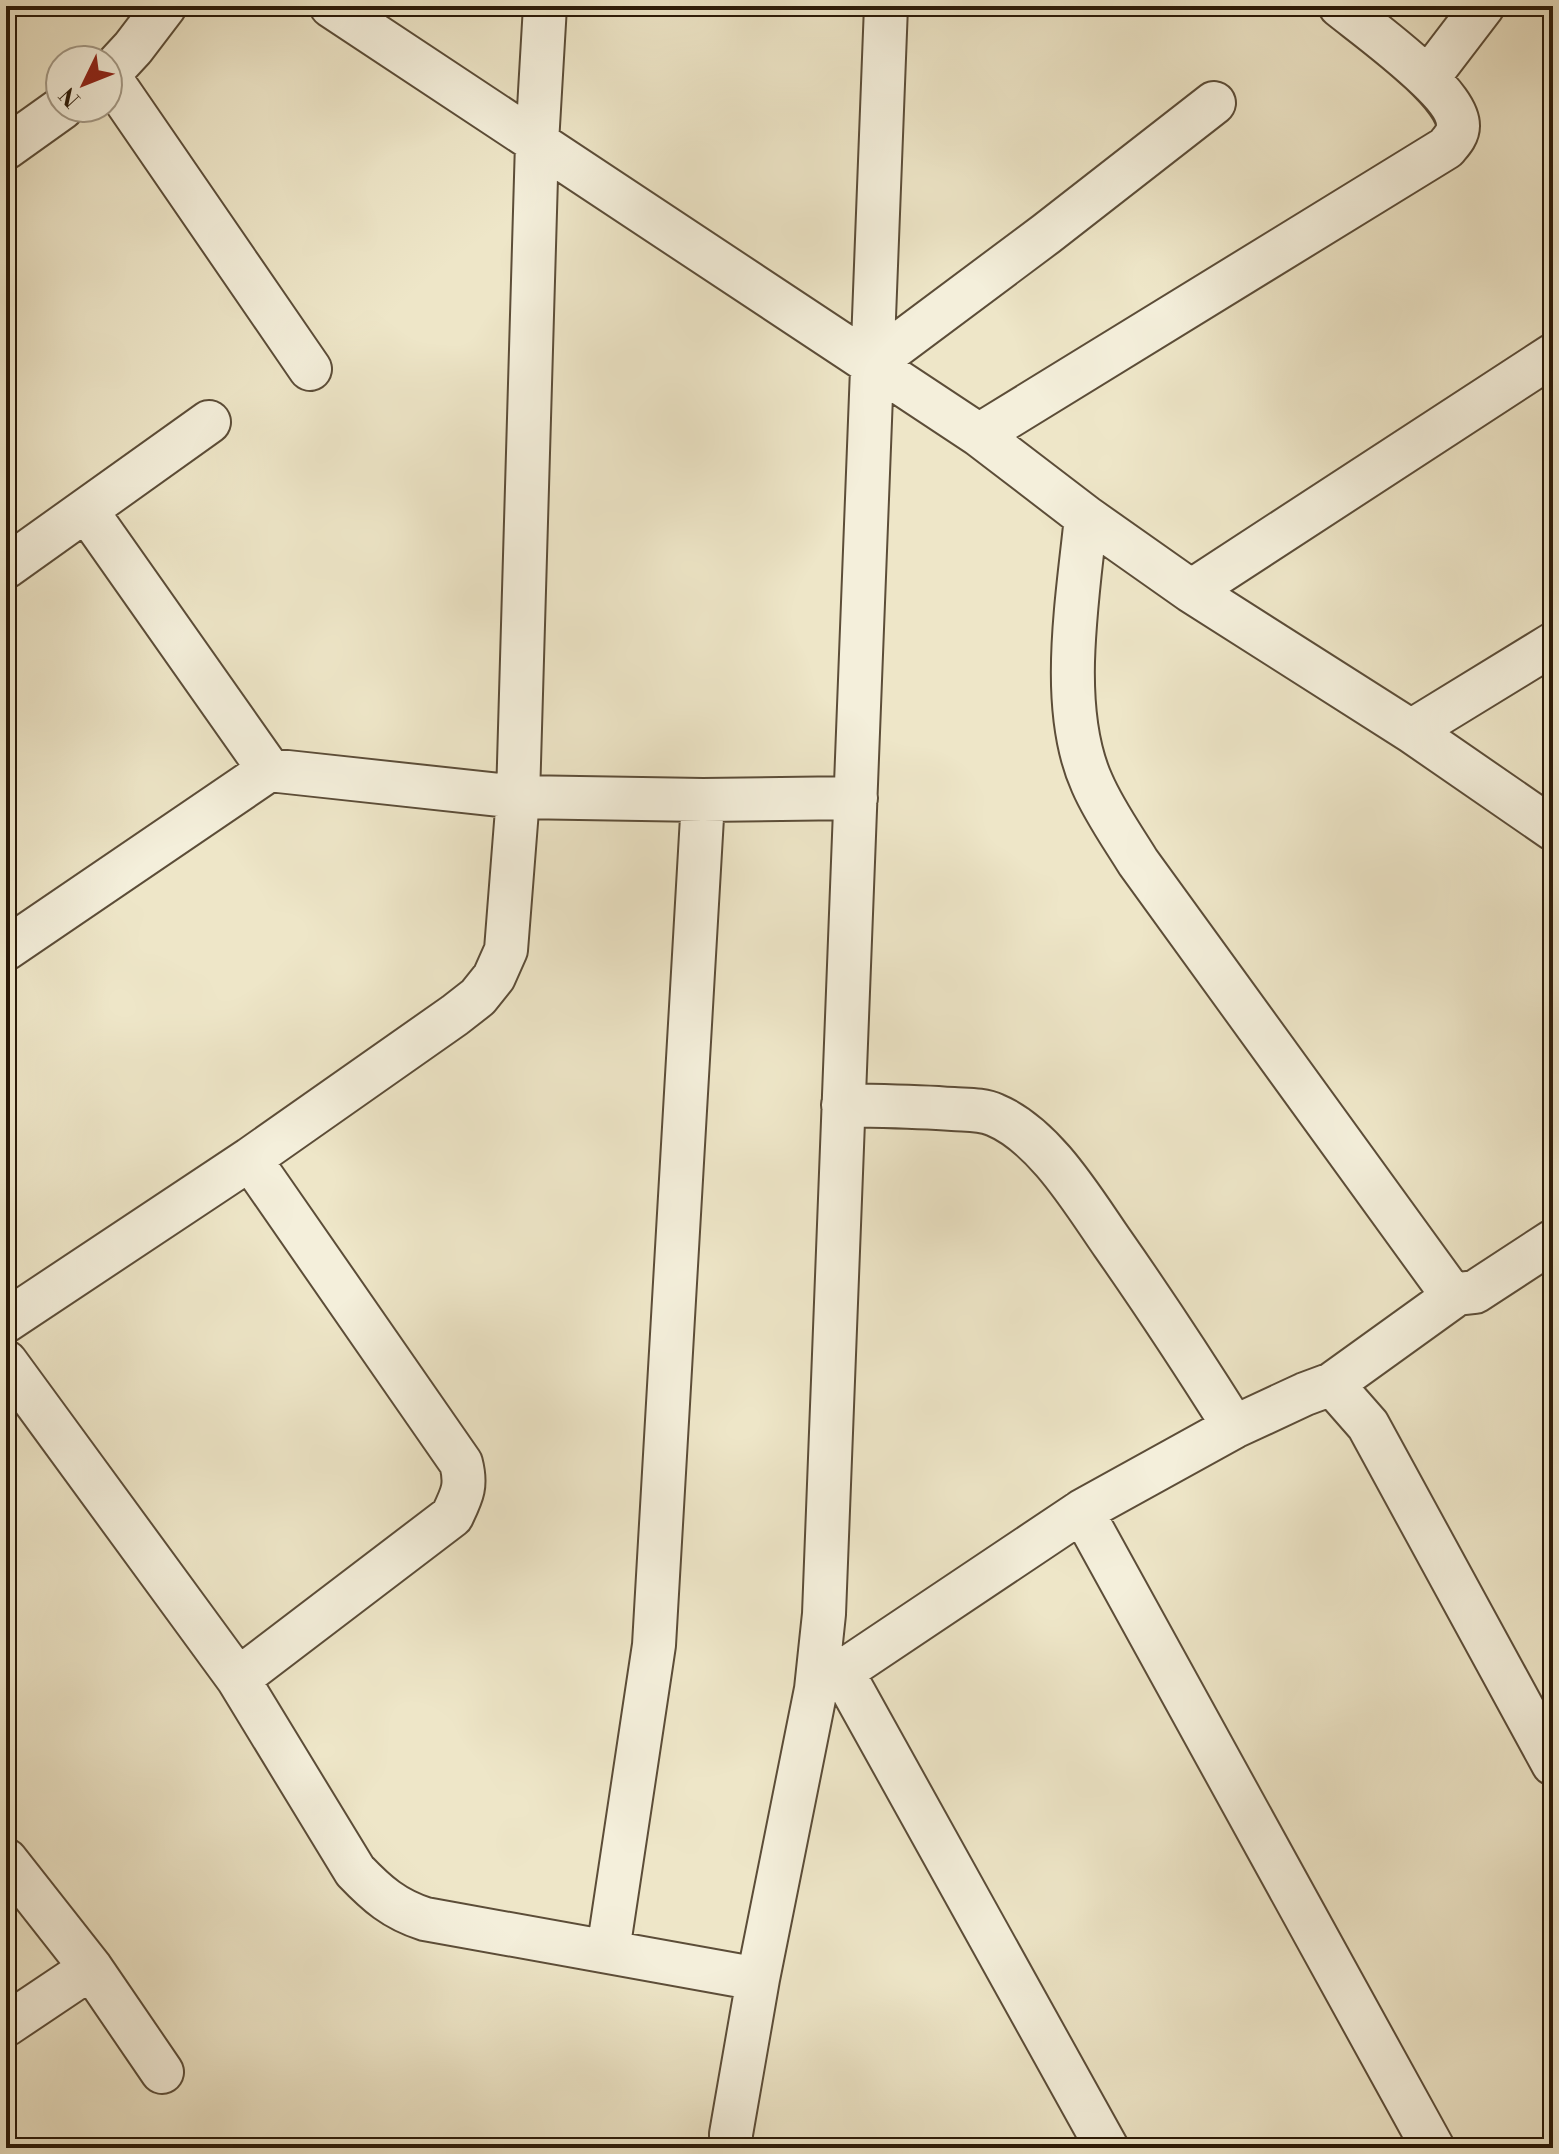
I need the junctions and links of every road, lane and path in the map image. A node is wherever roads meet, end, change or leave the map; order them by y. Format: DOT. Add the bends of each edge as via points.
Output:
graph roads {
  1 [pos="165,6"];
  2 [pos="331,6"];
  3 [pos="545,6"];
  4 [pos="886,6"];
  5 [pos="1340,6"];
  6 [pos="1483,6"];
  7 [pos="124,58"];
  8 [pos="1428,78"];
  9 [pos="124,98"];
  10 [pos="1214,103"];
  11 [pos="44,121"];
  12 [pos="537,143"];
  13 [pos="6,148"];
  14 [pos="1553,355"];
  15 [pos="872,364"];
  16 [pos="310,369"];
  17 [pos="209,422"];
  18 [pos="979,435"];
  19 [pos="86,510"];
  20 [pos="1086,517"];
  21 [pos="6,567"];
  22 [pos="1191,591"];
  23 [pos="1553,644"];
  24 [pos="1411,731"];
  25 [pos="269,770"];
  26 [pos="518,797"];
  27 [pos="856,798"];
  28 [pos="703,800"];
  29 [pos="1553,829"];
  30 [pos="6,949"];
  31 [pos="843,1105"];
  32 [pos="250,1159"];
  33 [pos="1553,1241"];
  34 [pos="1457,1294"];
  35 [pos="6,1321"];
  36 [pos="6,1362"];
  37 [pos="1332,1384"];
  38 [pos="1234,1427"];
  39 [pos="1082,1511"];
  40 [pos="238,1679"];
  41 [pos="829,1680"];
  42 [pos="1553,1764"];
  43 [pos="6,1860"];
  44 [pos="608,1951"];
  45 [pos="91,1968"];
  46 [pos="758,1979"];
  47 [pos="6,2025"];
  48 [pos="162,2072"];
  49 [pos="731,2148"];
  50 [pos="1106,2148"];
  51 [pos="1433,2148"];
  1 -- 7 [label="street"];
  2 -- 12 [label="street"];
  3 -- 12 [label="street"];
  4 -- 15 [label="street"];
  5 -- 8 [label="street"];
  6 -- 8 [label="street"];
  8 -- 18 [label="street" via="1455,112 1458,128 1446,148"];
  9 -- 16 [label="street"];
  10 -- 15 [label="street"];
  11 -- 13 [label="street"];
  12 -- 15 [label="street"];
  12 -- 26 [label="street"];
  14 -- 22 [label="street"];
  15 -- 18 [label="street"];
  15 -- 27 [label="street"];
  17 -- 19 [label="street"];
  18 -- 20 [label="street"];
  19 -- 21 [label="street"];
  19 -- 25 [label="street"];
  20 -- 22 [label="street"];
  20 -- 34 [label="street" via="1072,665 1078,736 1090,780 1138,862 1447,1288"];
  22 -- 24 [label="street"];
  23 -- 24 [label="street"];
  24 -- 29 [label="street"];
  25 -- 26 [label="street"];
  25 -- 30 [label="street"];
  26 -- 28 [label="street"];
  26 -- 32 [label="street" via="506,950 494,977 455,1015"];
  27 -- 28 [label="street"];
  27 -- 31 [label="street"];
  28 -- 44 [label="street" via="654,1645"];
  31 -- 38 [label="street" via="977,1111 1015,1127 1075,1190"];
  31 -- 41 [label="street" via="824,1614"];
  32 -- 35 [label="street"];
  32 -- 40 [label="street" via="461,1463 465,1481 452,1516"];
  33 -- 34 [label="street" via="1489,1285"];
  34 -- 37 [label="street"];
  36 -- 40 [label="street"];
  37 -- 38 [label="street"];
  37 -- 42 [label="street" via="1368,1425"];
  38 -- 39 [label="street"];
  39 -- 41 [label="street"];
  39 -- 51 [label="street"];
  40 -- 44 [label="street" via="355,1871 379,1895 425,1919"];
  41 -- 46 [label="street"];
  41 -- 50 [label="street"];
  43 -- 45 [label="street"];
  44 -- 46 [label="street"];
  45 -- 47 [label="street"];
  45 -- 48 [label="street"];
  46 -- 49 [label="street"];
}
